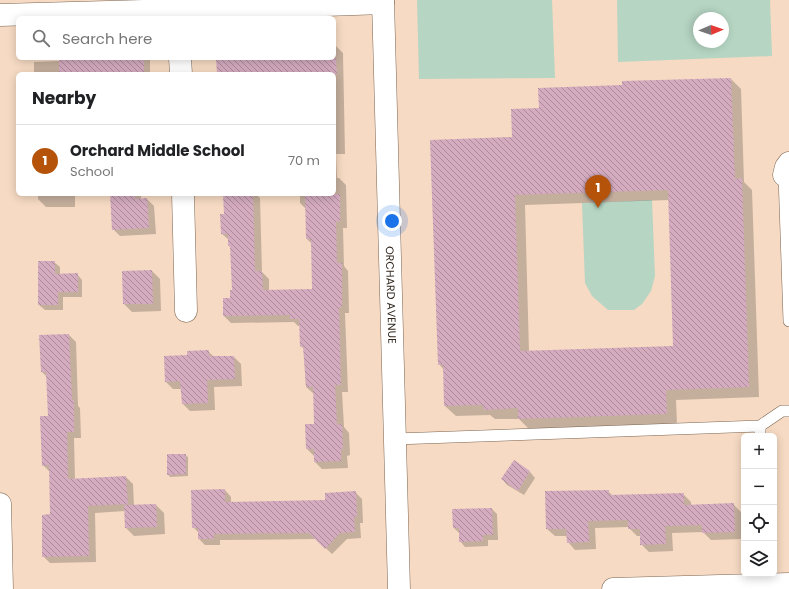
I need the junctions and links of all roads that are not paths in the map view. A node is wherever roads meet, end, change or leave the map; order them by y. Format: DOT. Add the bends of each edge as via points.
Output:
graph roads {
  1 [pos="383,1"];
  2 [pos="179,14"];
  3 [pos="0,15"];
  4 [pos="180,60"];
  5 [pos="181,72"];
  6 [pos="786,169"];
  7 [pos="183,196"];
  8 [pos="186,311"];
  9 [pos="789,321"];
  10 [pos="789,411"];
  11 [pos="760,431"];
  12 [pos="395,439"];
  13 [pos="0,504"];
  14 [pos="766,579"];
  15 [pos="789,584"];
  16 [pos="2,589"];
  17 [pos="399,589"];
  18 [pos="613,589"];
  1 -- 2 [label="street"];
  1 -- 12 [label="street, ORCHARD AVENUE"];
  2 -- 3 [label="street"];
  4 -- 5 [label="street"];
  6 -- 9 [label="lane"];
  7 -- 8 [label="street"];
  10 -- 11 [label="lane" via="782,411"];
  11 -- 12 [label="lane"];
  12 -- 17 [label="street, ORCHARD AVENUE"];
  13 -- 16 [label="street"];
  14 -- 15 [label="street"];
  14 -- 18 [label="street"];
}
